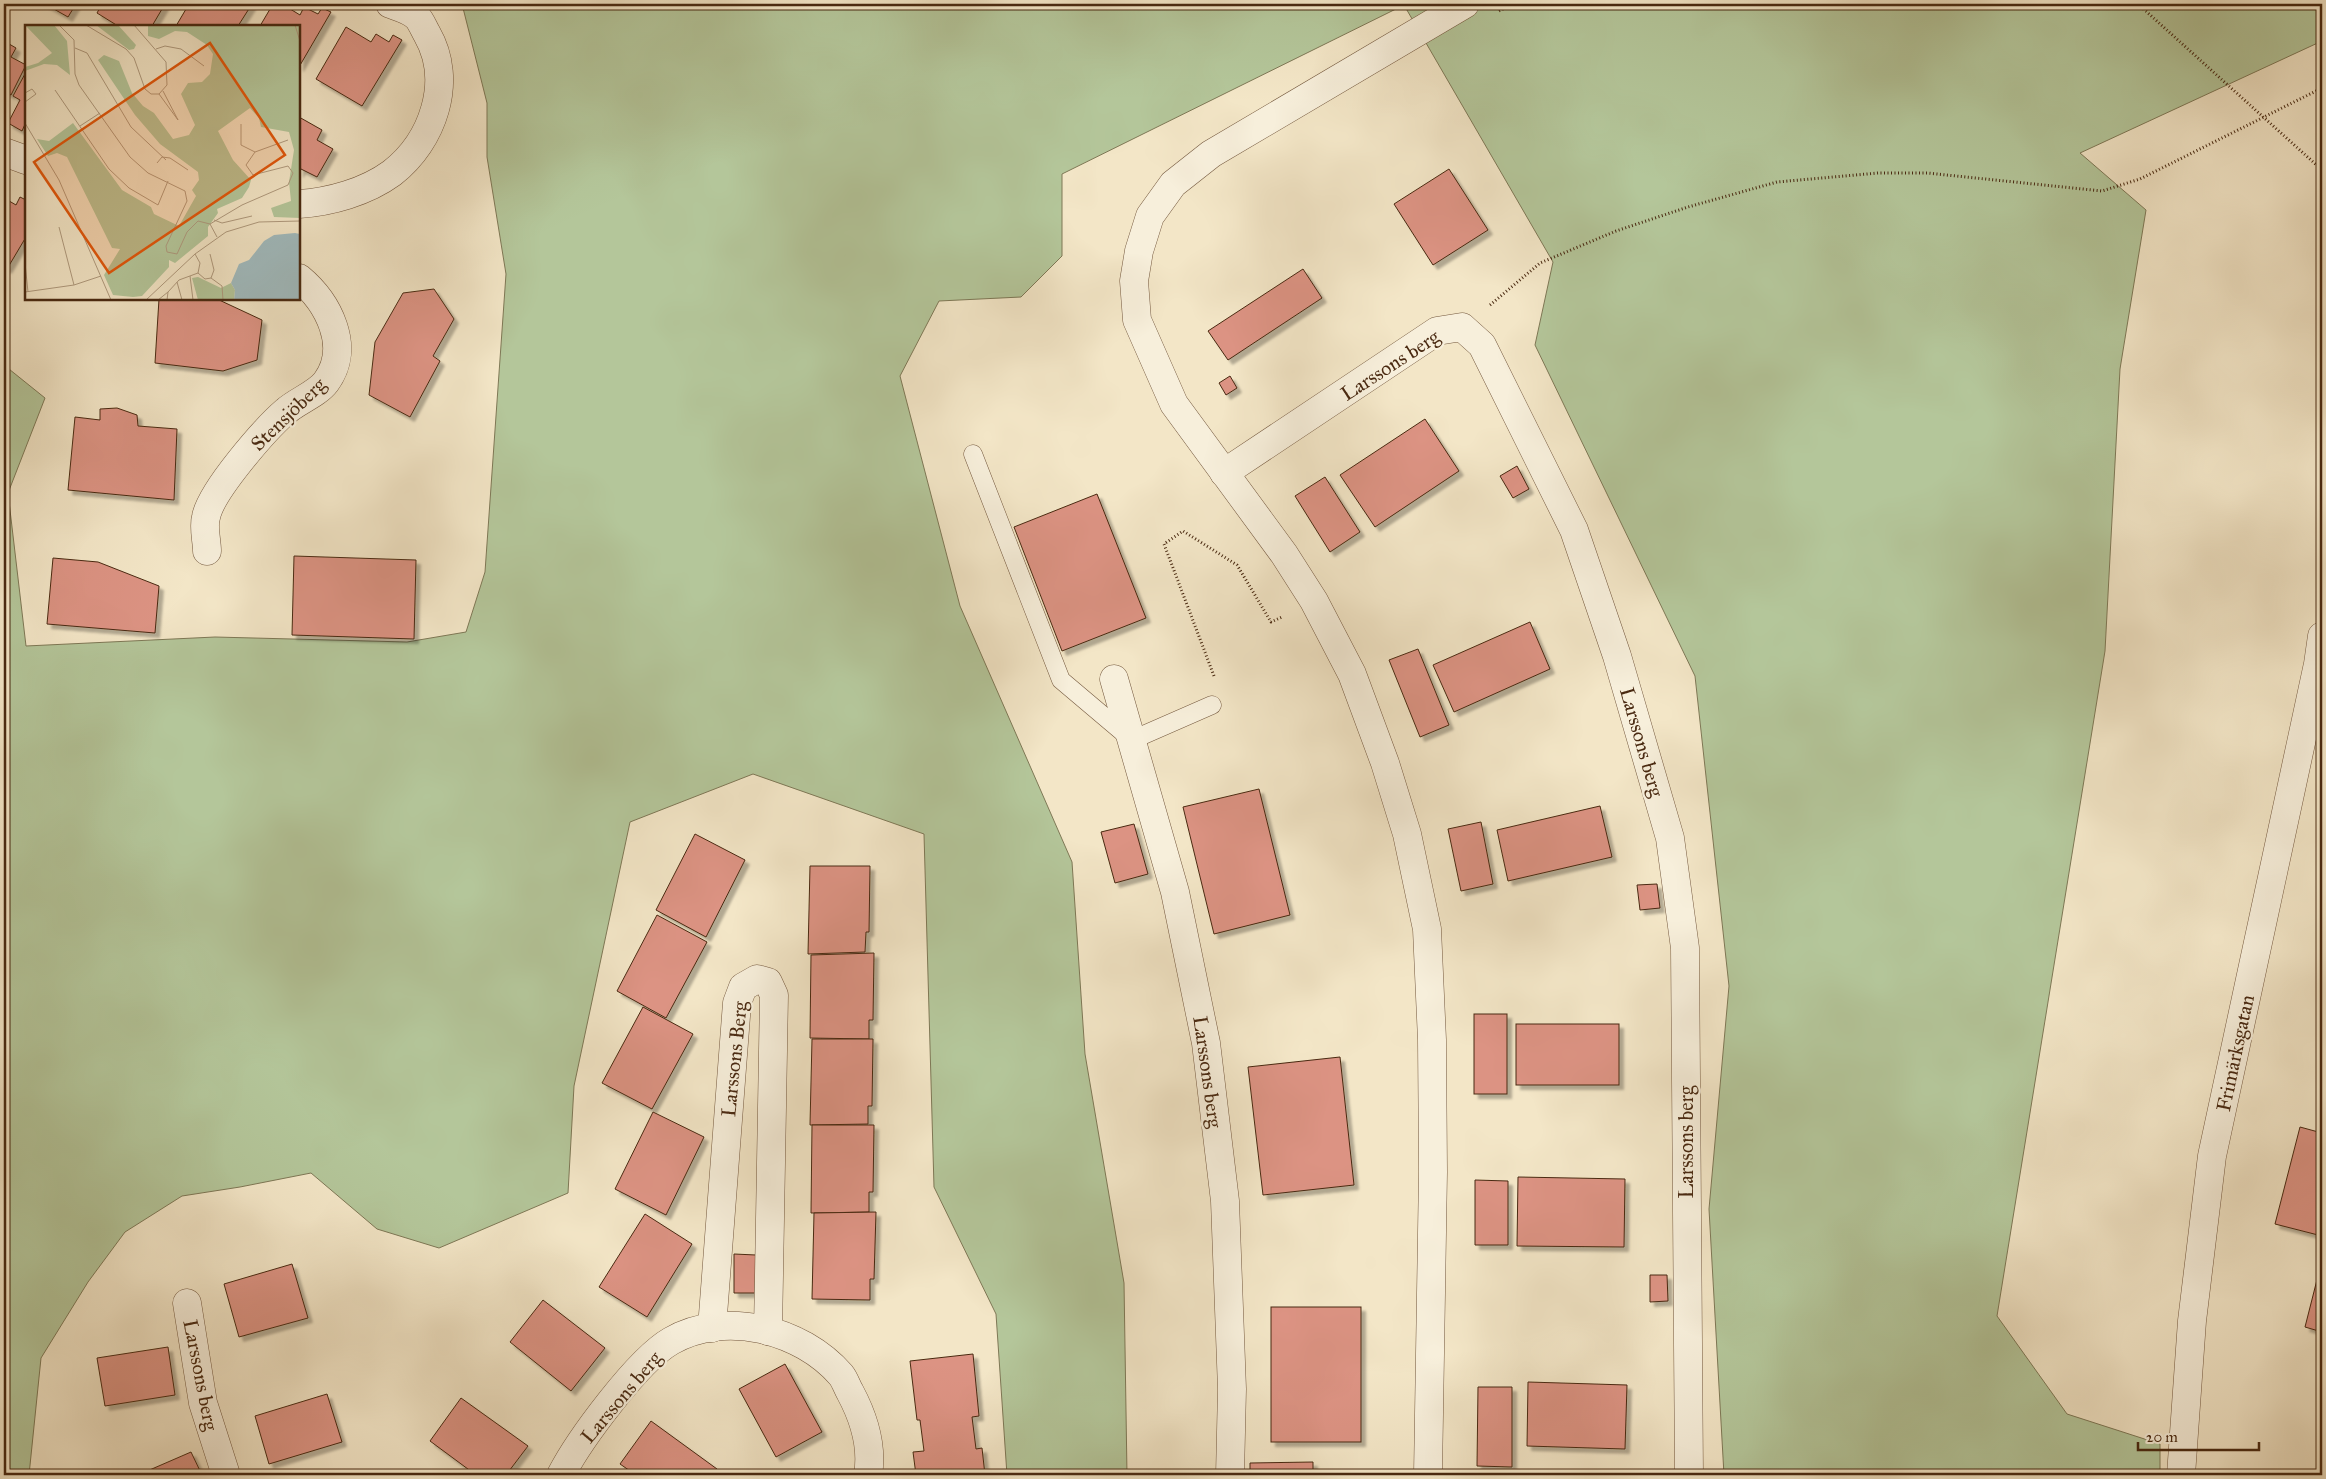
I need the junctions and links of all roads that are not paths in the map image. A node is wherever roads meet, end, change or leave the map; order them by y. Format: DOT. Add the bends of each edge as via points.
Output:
graph roads {
  1 [pos="390,4"];
  2 [pos="1465,4"];
  3 [pos="4,152"];
  4 [pos="25,160"];
  5 [pos="300,204"];
  6 [pos="300,279"];
  7 [pos="973,454"];
  8 [pos="1224,473"];
  9 [pos="207,551"];
  10 [pos="2322,636"];
  11 [pos="1114,679"];
  12 [pos="1212,705"];
  13 [pos="1132,740"];
  14 [pos="187,1303"];
  15 [pos="712,1328"];
  16 [pos="768,1330"];
  17 [pos="226,1475"];
  18 [pos="561,1475"];
  19 [pos="868,1475"];
  20 [pos="1230,1475"];
  21 [pos="1428,1475"];
  22 [pos="1689,1475"];
  23 [pos="2181,1475"];
  1 -- 5 [label="street" via="417,17 432,44 439,67 440,89 433,118 420,144 392,173 363,188 323,202"];
  2 -- 8 [label="street" via="1211,154 1172,184 1150,216 1134,281 1137,320 1174,404"];
  3 -- 4 [label="street"];
  6 -- 9 [label="street, Stensjöberg" via="324,304 337,336 337,358 326,382 286,411 255,442 221,488 206,517"];
  7 -- 13 [label="lane" via="1061,680"];
  8 -- 21 [label="street" via="1314,601 1352,674 1407,834 1427,929 1433,1172"];
  8 -- 22 [label="street, Larssons berg" via="1437,331 1462,327 1482,345 1574,530 1617,656 1670,838 1685,948"];
  10 -- 23 [label="street, Frimärksgatan" via="2212,1156 2192,1321"];
  11 -- 13 [label="street, Larssons berg"];
  12 -- 13 [label="lane"];
  13 -- 20 [label="street, Larssons berg" via="1174,892 1206,1043 1225,1201 1232,1389"];
  14 -- 17 [label="street, Larssons berg" via="202,1403"];
  15 -- 16 [label="street, Larssons berg"];
  15 -- 16 [label="street, Larssons Berg" via="737,1003 743,987 757,979 768,982 774,996"];
  15 -- 18 [label="street, Larssons berg" via="691,1332 670,1342 647,1362 592,1427"];
  16 -- 19 [label="street, Larssons berg" via="794,1340 822,1358 841,1376 863,1417 870,1460"];
}
